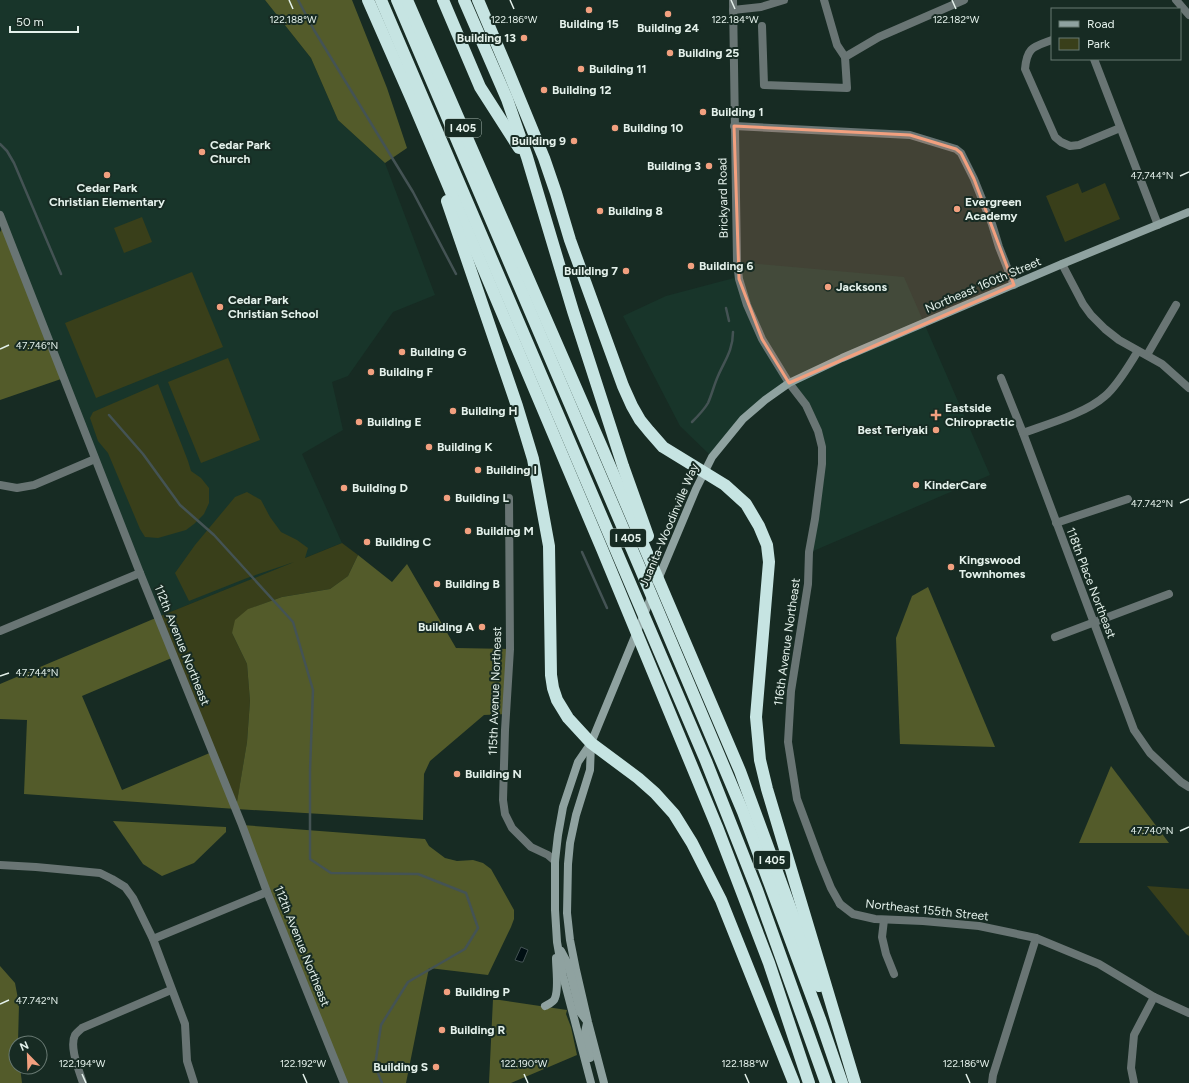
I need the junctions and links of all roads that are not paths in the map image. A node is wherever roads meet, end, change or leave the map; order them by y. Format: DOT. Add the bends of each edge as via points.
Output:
graph roads {
  1 [pos="368,0"];
  2 [pos="381,0"];
  3 [pos="397,0"];
  4 [pos="407,0"];
  5 [pos="443,0"];
  6 [pos="464,0"];
  7 [pos="478,0"];
  8 [pos="733,0"];
  9 [pos="784,0"];
  10 [pos="824,0"];
  11 [pos="964,0"];
  12 [pos="1176,0"];
  13 [pos="733,10"];
  14 [pos="1189,14"];
  15 [pos="762,26"];
  16 [pos="1051,40"];
  17 [pos="845,57"];
  18 [pos="1094,60"];
  19 [pos="412,100"];
  20 [pos="734,126"];
  21 [pos="1120,128"];
  22 [pos="1189,212"];
  23 [pos="0,215"];
  24 [pos="1158,225"];
  25 [pos="570,240"];
  26 [pos="1062,264"];
  27 [pos="1014,285"];
  28 [pos="1176,305"];
  29 [pos="1138,351"];
  30 [pos="1147,355"];
  31 [pos="1001,378"];
  32 [pos="788,383"];
  33 [pos="1189,388"];
  34 [pos="1023,433"];
  35 [pos="96,459"];
  36 [pos="704,472"];
  37 [pos="0,485"];
  38 [pos="509,498"];
  39 [pos="1128,499"];
  40 [pos="1056,523"];
  41 [pos="140,573"];
  42 [pos="1169,594"];
  43 [pos="1094,622"];
  44 [pos="0,630"];
  45 [pos="1054,637"];
  46 [pos="684,639"];
  47 [pos="591,743"];
  48 [pos="1189,787"];
  49 [pos="555,861"];
  50 [pos="0,865"];
  51 [pos="268,892"];
  52 [pos="840,904"];
  53 [pos="884,920"];
  54 [pos="1036,938"];
  55 [pos="153,939"];
  56 [pos="556,942"];
  57 [pos="894,974"];
  58 [pos="171,990"];
  59 [pos="1154,997"];
  60 [pos="545,1006"];
  61 [pos="1189,1013"];
  62 [pos="588,1022"];
  63 [pos="590,1079"];
  64 [pos="83,1083"];
  65 [pos="194,1083"];
  66 [pos="344,1083"];
  67 [pos="604,1083"];
  68 [pos="794,1083"];
  69 [pos="809,1083"];
  70 [pos="826,1083"];
  71 [pos="842,1083"];
  72 [pos="855,1083"];
  73 [pos="992,1083"];
  74 [pos="1134,1083"];
  1 -- 19 [label="highway, I 405"];
  2 -- 70 [label="highway, I 405" via="706,761 757,890"];
  3 -- 71 [label="highway, I 405" via="743,812"];
  4 -- 46 [label="highway, I 405"];
  5 -- 25 [label="highway" via="485,96 552,200"];
  6 -- 46 [label="highway" via="507,99 623,466"];
  7 -- 25 [label="highway" via="532,129"];
  8 -- 13 [label="street, Brickyard Road"];
  9 -- 13 [label="street" via="761,7"];
  10 -- 17 [label="street" via="837,45"];
  11 -- 17 [label="street" via="879,37"];
  12 -- 14 [label="street"];
  13 -- 20 [label="street, Brickyard Road"];
  15 -- 17 [label="street" via="764,86 847,88"];
  16 -- 21 [label="street" via="1035,46 1029,52 1025,69 1055,137 1070,146 1079,145"];
  18 -- 21 [label="street"];
  19 -- 47 [label="highway" via="517,406 532,459 550,546 553,688 568,718"];
  19 -- 69 [label="highway, I 405" via="717,827 769,963"];
  20 -- 27 [label="street" via="910,135 956,148 974,179"];
  20 -- 32 [label="street, Brickyard Road" via="736,262 739,279 762,339"];
  21 -- 24 [label="street"];
  22 -- 24 [label="main road, Northeast 160th Street"];
  23 -- 35 [label="street, 112th Avenue Northeast"];
  24 -- 26 [label="main road, Northeast 160th Street"];
  25 -- 36 [label="highway" via="623,386 640,420 663,447"];
  26 -- 27 [label="main road, Northeast 160th Street"];
  26 -- 29 [label="street" via="1082,304 1091,315 1105,329"];
  27 -- 32 [label="main road, Northeast 160th Street"];
  28 -- 30 [label="street"];
  29 -- 30 [label="street"];
  29 -- 34 [label="street" via="1120,379 1105,396 1083,410"];
  30 -- 33 [label="street" via="1162,364"];
  31 -- 34 [label="street, 118th Place Northeast"];
  32 -- 36 [label="main road, Juanita-Woodinville Way" via="743,419 712,457"];
  32 -- 52 [label="street, 116th Avenue Northeast" via="806,405 818,431 822,447 822,464 809,552 808,584 791,691 788,742 797,799 831,888"];
  34 -- 40 [label="street, 118th Place Northeast"];
  35 -- 37 [label="street" via="34,485 17,488"];
  35 -- 41 [label="street, 112th Avenue Northeast"];
  36 -- 47 [label="main road, Juanita-Woodinville Way"];
  36 -- 72 [label="highway" via="725,485 746,504 767,545 769,562 756,718 760,760"];
  38 -- 49 [label="street, 115th Avenue Northeast" via="510,649 503,800 505,814 512,828 531,847"];
  39 -- 40 [label="street"];
  40 -- 43 [label="street, 118th Place Northeast"];
  41 -- 44 [label="street"];
  41 -- 51 [label="street, 112th Avenue Northeast"];
  42 -- 43 [label="street"];
  43 -- 45 [label="street"];
  43 -- 48 [label="street, 118th Place Northeast" via="1134,730 1150,754"];
  46 -- 72 [label="highway, I 405" via="740,771"];
  47 -- 49 [label="main road" via="578,762 563,807"];
  47 -- 62 [label="main road" via="590,770 576,815 568,864 567,913 570,940"];
  47 -- 68 [label="highway" via="655,793 674,814 692,843 721,900"];
  49 -- 56 [label="main road"];
  50 -- 55 [label="street" via="100,873 125,888 134,898"];
  51 -- 55 [label="street"];
  51 -- 66 [label="street, 112th Avenue Northeast"];
  52 -- 53 [label="street, Northeast 155th Street" via="853,914"];
  53 -- 54 [label="street, Northeast 155th Street" via="979,926"];
  53 -- 57 [label="street" via="882,937"];
  54 -- 59 [label="street, Northeast 155th Street" via="1099,964"];
  54 -- 73 [label="street"];
  55 -- 58 [label="street"];
  56 -- 60 [label="main road" via="557,989 555,999"];
  56 -- 62 [label="main road" via="568,964 580,1012"];
  56 -- 63 [label="main road"];
  58 -- 64 [label="street" via="82,1028 76,1034 73,1051"];
  58 -- 65 [label="street" via="185,1024 187,1061"];
  59 -- 61 [label="street, Northeast 155th Street"];
  59 -- 74 [label="street" via="1134,1035 1131,1068"];
  62 -- 63 [label="main road" via="585,1032 590,1058"];
  62 -- 67 [label="main road"];
}
